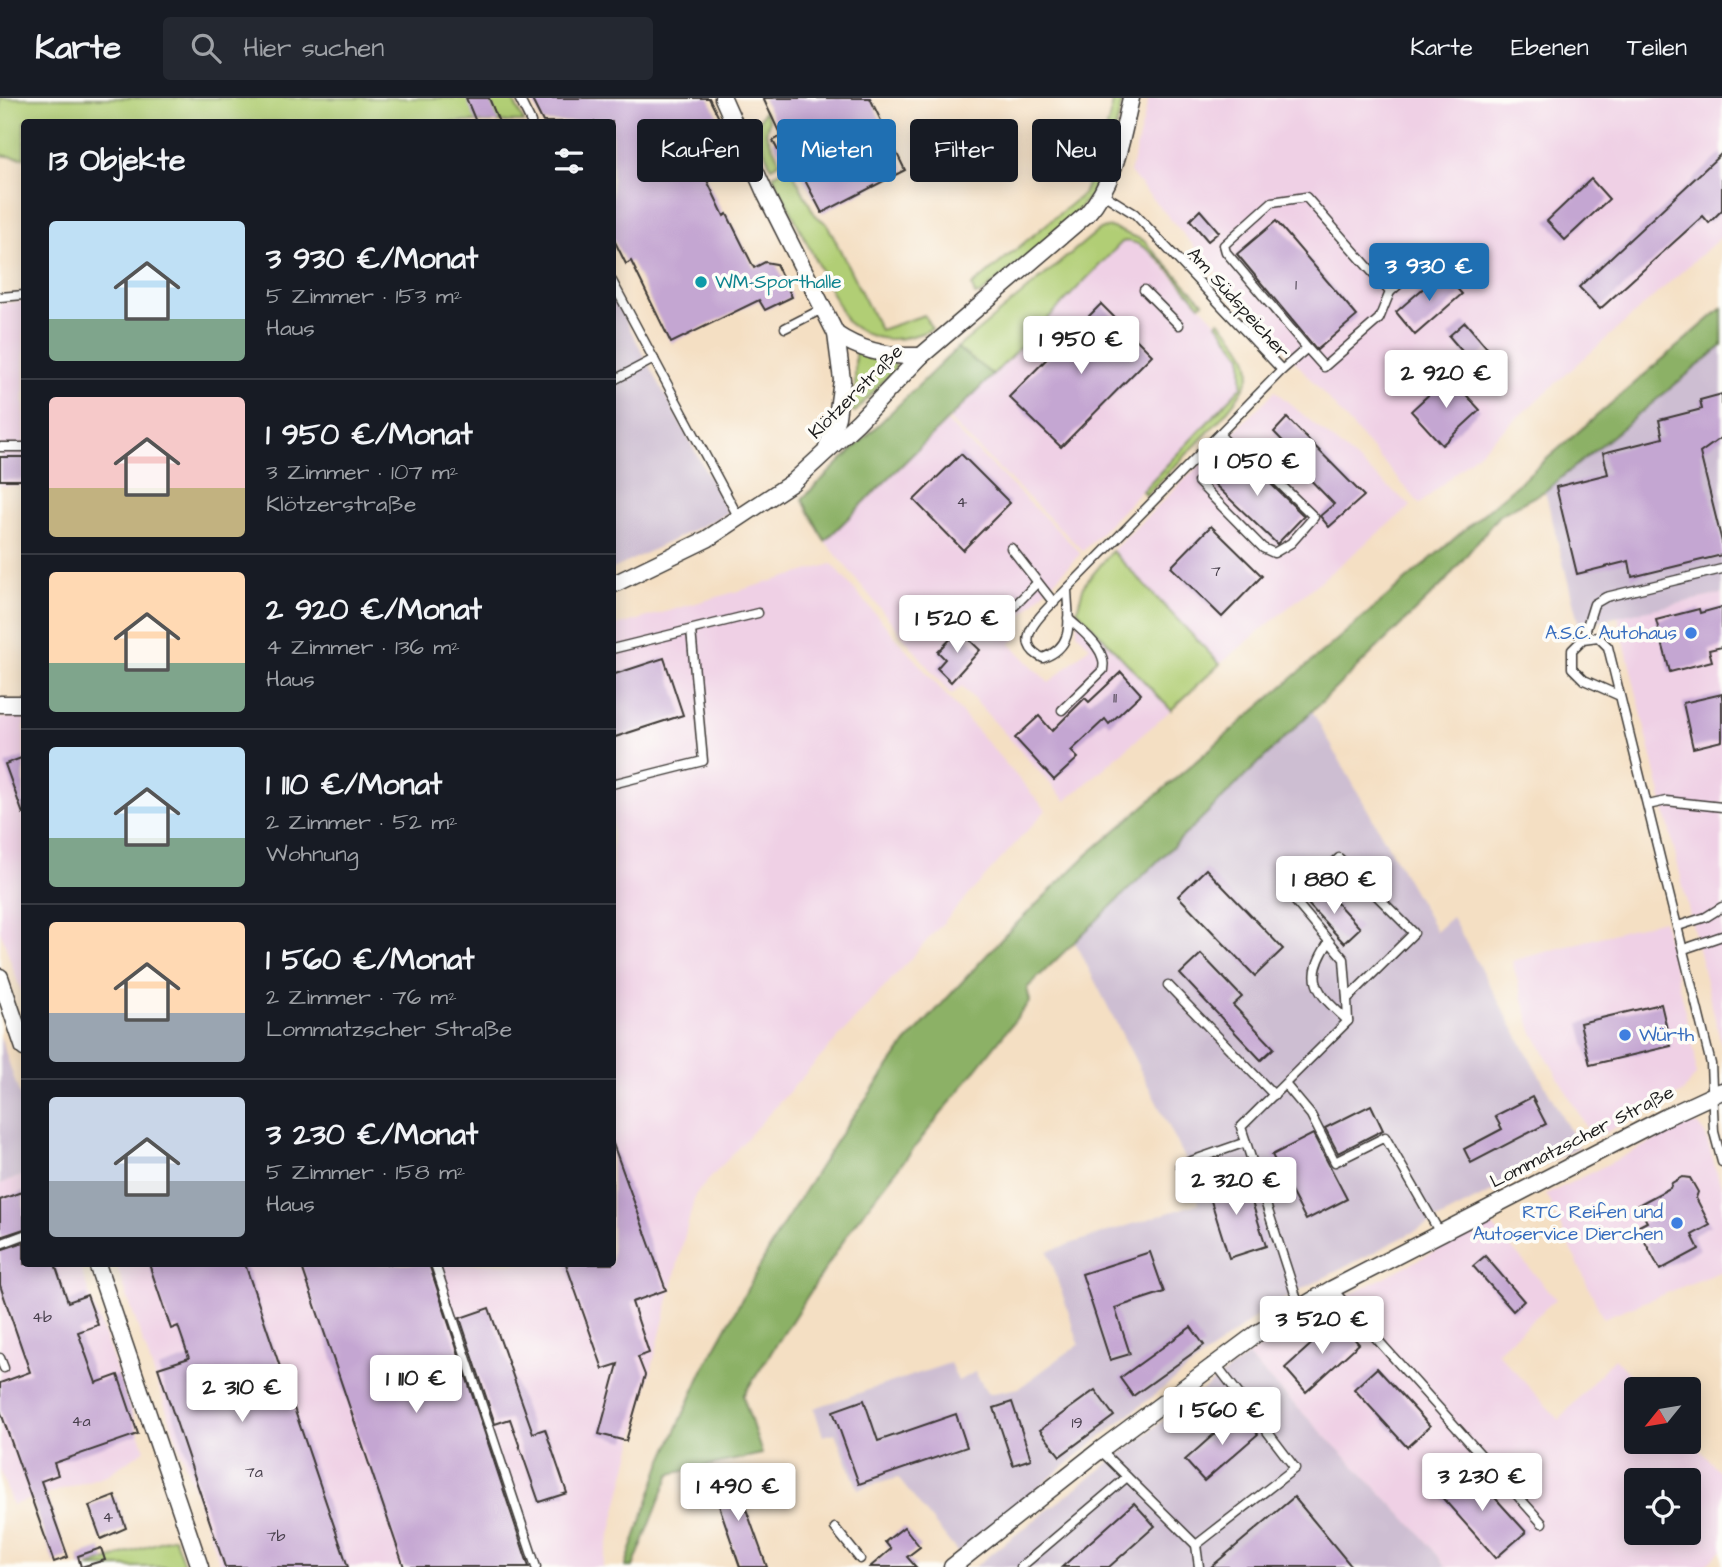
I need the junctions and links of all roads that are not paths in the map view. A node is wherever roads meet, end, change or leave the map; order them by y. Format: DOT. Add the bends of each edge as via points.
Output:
graph roads {
  1 [pos="519,98"];
  2 [pos="723,98"];
  3 [pos="1131,98"];
  4 [pos="530,119"];
  5 [pos="1103,194"];
  6 [pos="1430,257"];
  7 [pos="616,288"];
  8 [pos="1144,290"];
  9 [pos="1390,292"];
  10 [pos="21,295"];
  11 [pos="0,298"];
  12 [pos="822,309"];
  13 [pos="1179,325"];
  14 [pos="786,328"];
  15 [pos="836,334"];
  16 [pos="1307,348"];
  17 [pos="921,356"];
  18 [pos="654,359"];
  19 [pos="1282,370"];
  20 [pos="616,379"];
  21 [pos="1220,435"];
  22 [pos="0,447"];
  23 [pos="21,447"];
  24 [pos="1231,447"];
  25 [pos="824,453"];
  26 [pos="740,520"];
  27 [pos="1011,548"];
  28 [pos="1722,569"];
  29 [pos="616,583"];
  30 [pos="1037,583"];
  31 [pos="1067,589"];
  32 [pos="1054,603"];
  33 [pos="758,613"];
  34 [pos="1068,618"];
  35 [pos="691,630"];
  36 [pos="987,634"];
  37 [pos="1583,639"];
  38 [pos="616,648"];
  39 [pos="1620,696"];
  40 [pos="0,704"];
  41 [pos="21,704"];
  42 [pos="1062,710"];
  43 [pos="616,783"];
  44 [pos="1648,805"];
  45 [pos="1722,808"];
  46 [pos="1722,907"];
  47 [pos="1678,926"];
  48 [pos="1722,936"];
  49 [pos="1329,942"];
  50 [pos="1684,948"];
  51 [pos="0,977"];
  52 [pos="1168,985"];
  53 [pos="1347,999"];
  54 [pos="1348,1021"];
  55 [pos="21,1039"];
  56 [pos="1285,1084"];
  57 [pos="1716,1093"];
  58 [pos="1275,1095"];
  59 [pos="1246,1142"];
  60 [pos="1722,1161"];
  61 [pos="1180,1166"];
  62 [pos="1440,1233"];
  63 [pos="21,1236"];
  64 [pos="0,1244"];
  65 [pos="98,1267"];
  66 [pos="436,1267"];
  67 [pos="1332,1289"];
  68 [pos="1300,1306"];
  69 [pos="0,1357"];
  70 [pos="1215,1363"];
  71 [pos="4,1368"];
  72 [pos="1100,1450"];
  73 [pos="1127,1476"];
  74 [pos="1542,1523"];
  75 [pos="835,1528"];
  76 [pos="1196,1545"];
  77 [pos="860,1559"];
  78 [pos="954,1566"];
  79 [pos="200,1567"];
  80 [pos="536,1567"];
  81 [pos="1021,1567"];
  82 [pos="1199,1567"];
  1 -- 4 [label="lane"];
  2 -- 12 [label="street"];
  3 -- 5 [label="street" via="1113,173"];
  5 -- 17 [label="street, Klötzerstraße" via="1087,214"];
  5 -- 19 [label="lane, Am Südspeicher" via="1135,214"];
  6 -- 9 [label="lane"];
  7 -- 18 [label="lane"];
  8 -- 13 [label="lane"];
  9 -- 16 [label="lane" via="1379,319 1324,367"];
  9 -- 16 [label="lane" via="1307,197 1272,202 1224,245"];
  10 -- 11 [label="lane"];
  12 -- 14 [label="lane"];
  12 -- 15 [label="street"];
  15 -- 17 [label="street" via="876,351"];
  15 -- 25 [label="street" via="841,391"];
  16 -- 19 [label="lane"];
  17 -- 25 [label="street, Klötzerstraße"];
  18 -- 20 [label="lane"];
  18 -- 26 [label="lane"];
  19 -- 21 [label="lane, Am Südspeicher"];
  21 -- 24 [label="lane"];
  21 -- 31 [label="lane, Am Südspeicher"];
  22 -- 23 [label="lane"];
  24 -- 24 [label="lane" via="1198,482 1262,548 1274,553 1282,550 1314,517 1242,448"];
  25 -- 26 [label="street, Klötzerstraße"];
  26 -- 29 [label="street, Klötzerstraße"];
  27 -- 30 [label="lane"];
  28 -- 37 [label="lane" via="1606,597 1594,604"];
  30 -- 32 [label="lane"];
  30 -- 36 [label="lane"];
  31 -- 32 [label="lane, Am Südspeicher"];
  31 -- 34 [label="lane, Am Südspeicher"];
  32 -- 34 [label="lane, Am Südspeicher" via="1031,626 1027,643 1033,654 1043,659 1058,653 1066,642"];
  33 -- 35 [label="lane"];
  34 -- 42 [label="lane" via="1100,651 1105,665"];
  35 -- 38 [label="lane"];
  35 -- 43 [label="lane" via="703,761"];
  37 -- 39 [label="lane" via="1598,637 1608,647"];
  37 -- 39 [label="lane" via="1572,650 1572,668 1584,680"];
  39 -- 44 [label="lane"];
  40 -- 41 [label="street"];
  44 -- 45 [label="lane" via="1666,801"];
  44 -- 47 [label="lane"];
  46 -- 47 [label="lane"];
  47 -- 50 [label="lane"];
  48 -- 50 [label="lane"];
  49 -- 53 [label="lane" via="1344,959"];
  49 -- 53 [label="lane" via="1294,901 1339,858 1414,933"];
  49 -- 54 [label="lane" via="1317,961 1317,988"];
  50 -- 57 [label="lane"];
  51 -- 55 [label="street"];
  52 -- 58 [label="lane"];
  53 -- 54 [label="lane"];
  54 -- 56 [label="lane"];
  56 -- 58 [label="lane"];
  56 -- 62 [label="lane" via="1311,1115 1335,1162 1385,1138"];
  57 -- 60 [label="lane" via="1714,1132"];
  57 -- 62 [label="street, Lommatzscher Straße"];
  58 -- 59 [label="lane" via="1241,1127"];
  59 -- 61 [label="lane"];
  59 -- 68 [label="lane"];
  62 -- 67 [label="street, Lommatzscher Straße"];
  63 -- 64 [label="lane"];
  65 -- 79 [label="street"];
  66 -- 80 [label="lane"];
  67 -- 68 [label="street, Lommatzscher Straße"];
  67 -- 74 [label="lane"];
  68 -- 70 [label="street, Lommatzscher Straße"];
  69 -- 71 [label="lane"];
  70 -- 72 [label="street, Lommatzscher Straße"];
  70 -- 76 [label="lane" via="1295,1468"];
  72 -- 73 [label="lane"];
  72 -- 78 [label="street, Lommatzscher Straße"];
  73 -- 76 [label="lane"];
  73 -- 81 [label="lane"];
  75 -- 77 [label="lane"];
  76 -- 82 [label="lane"];
}
